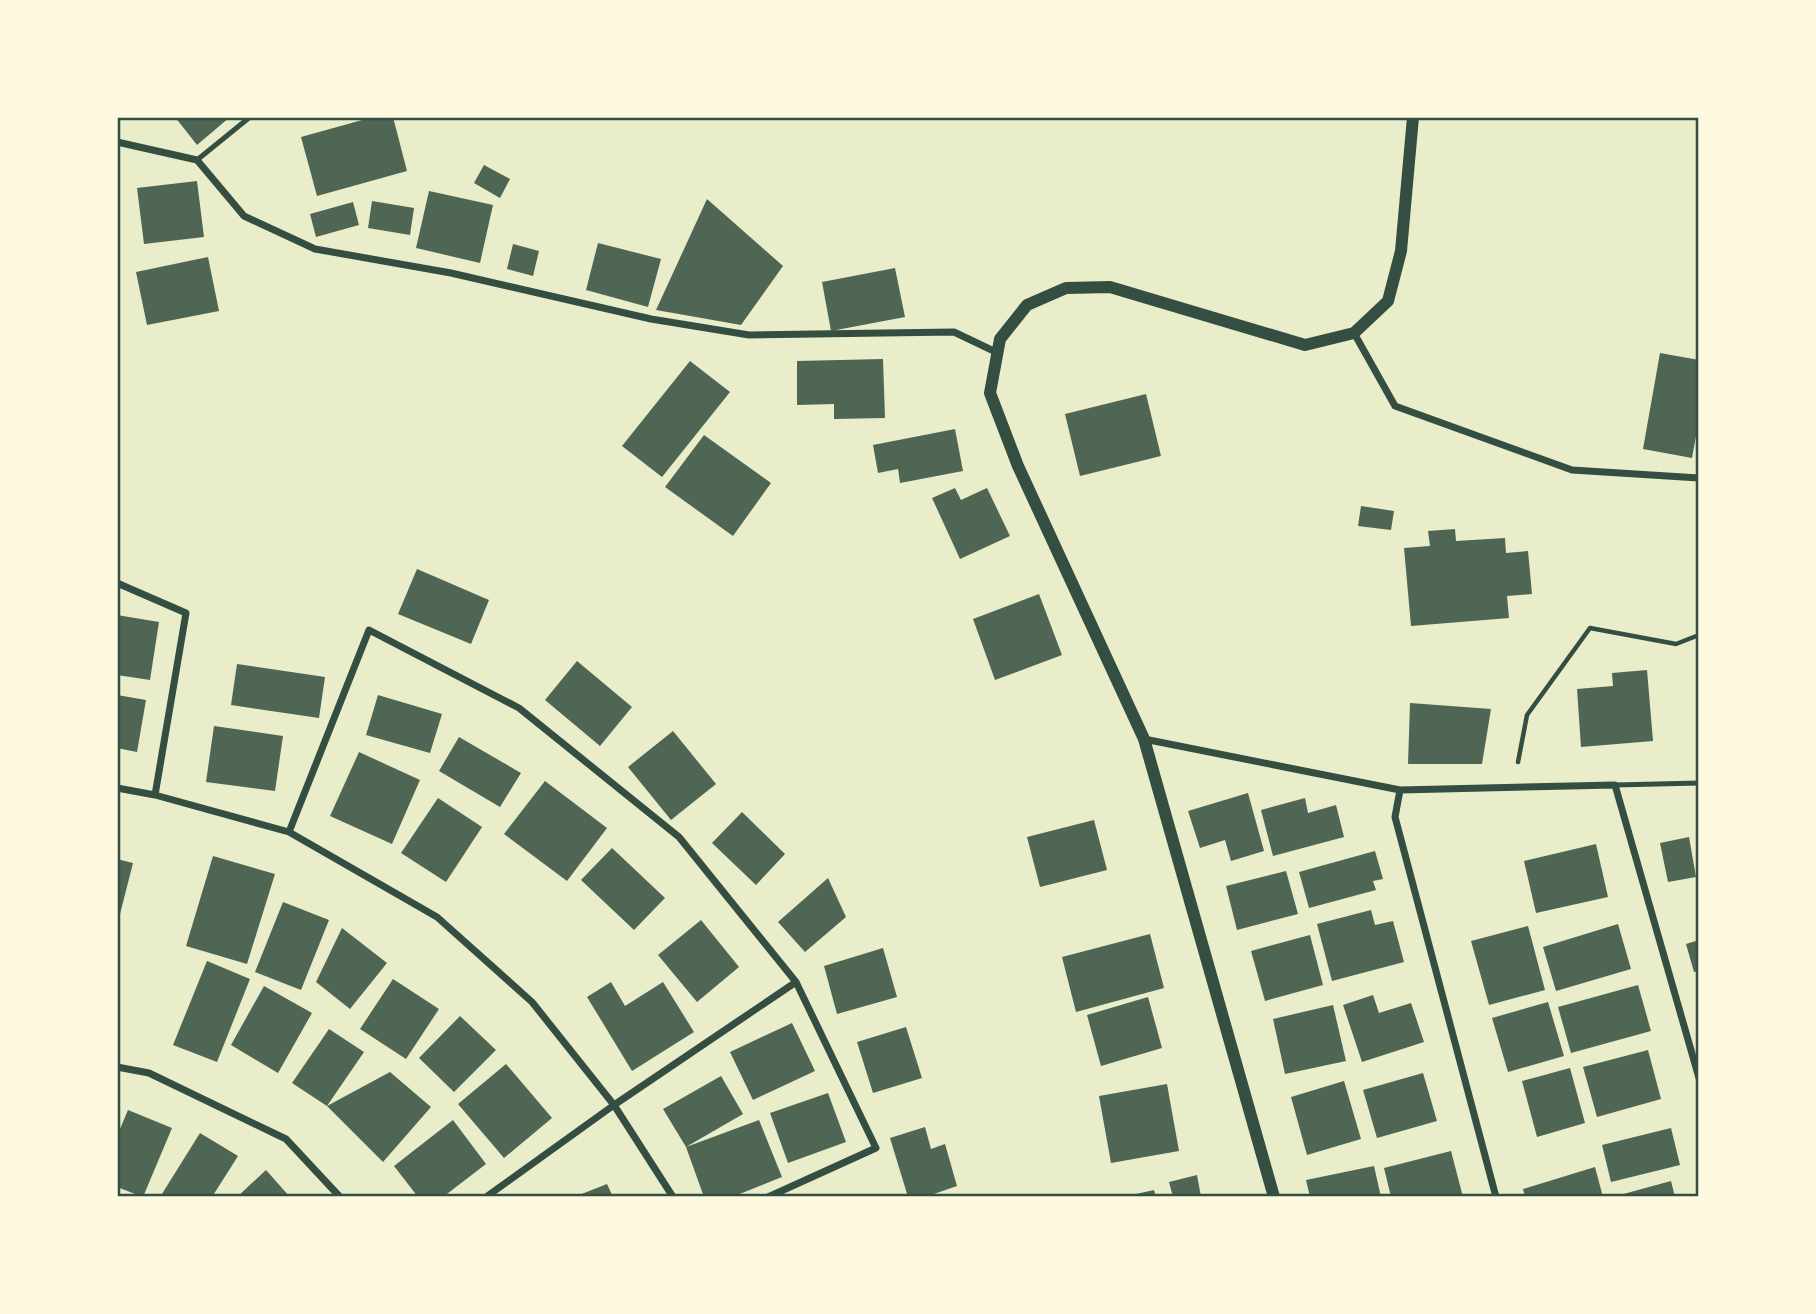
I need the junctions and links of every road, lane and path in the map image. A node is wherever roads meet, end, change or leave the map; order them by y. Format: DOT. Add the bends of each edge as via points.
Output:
graph roads {
  1 [pos="250,117"];
  2 [pos="1413,117"];
  3 [pos="117,142"];
  4 [pos="197,160"];
  5 [pos="1354,333"];
  6 [pos="998,353"];
  7 [pos="1699,478"];
  8 [pos="117,583"];
  9 [pos="1699,635"];
  10 [pos="1144,738"];
  11 [pos="1699,783"];
  12 [pos="1615,785"];
  13 [pos="1514,787"];
  14 [pos="117,788"];
  15 [pos="1400,790"];
  16 [pos="155,794"];
  17 [pos="289,832"];
  18 [pos="796,982"];
  19 [pos="117,1067"];
  20 [pos="1699,1078"];
  21 [pos="614,1105"];
  22 [pos="340,1197"];
  23 [pos="486,1197"];
  24 [pos="673,1197"];
  25 [pos="768,1197"];
  26 [pos="1275,1197"];
  27 [pos="1496,1197"];
  1 -- 4 [label="lane"];
  2 -- 5 [label="street" via="1401,251 1388,301"];
  3 -- 4 [label="street"];
  4 -- 6 [label="street" via="244,216 315,249 749,335 954,332"];
  5 -- 6 [label="street" via="1305,345 1110,288 1066,288 1027,305 1000,339"];
  5 -- 7 [label="street" via="1395,406 1572,470"];
  6 -- 10 [label="street" via="990,393 1018,466"];
  8 -- 16 [label="street" via="186,613"];
  9 -- 13 [label="path" via="1676,644 1590,628 1527,715"];
  10 -- 15 [label="street"];
  10 -- 26 [label="street"];
  11 -- 12 [label="lane"];
  12 -- 13 [label="street"];
  12 -- 20 [label="street"];
  13 -- 15 [label="street"];
  14 -- 16 [label="street"];
  15 -- 27 [label="street" via="1395,817"];
  16 -- 17 [label="street"];
  17 -- 18 [label="street" via="369,630 519,708 679,837"];
  17 -- 21 [label="street" via="437,916 532,1002"];
  18 -- 21 [label="street"];
  18 -- 25 [label="street" via="876,1148"];
  19 -- 22 [label="street" via="149,1073 286,1139"];
  21 -- 23 [label="street"];
  21 -- 24 [label="street"];
}
